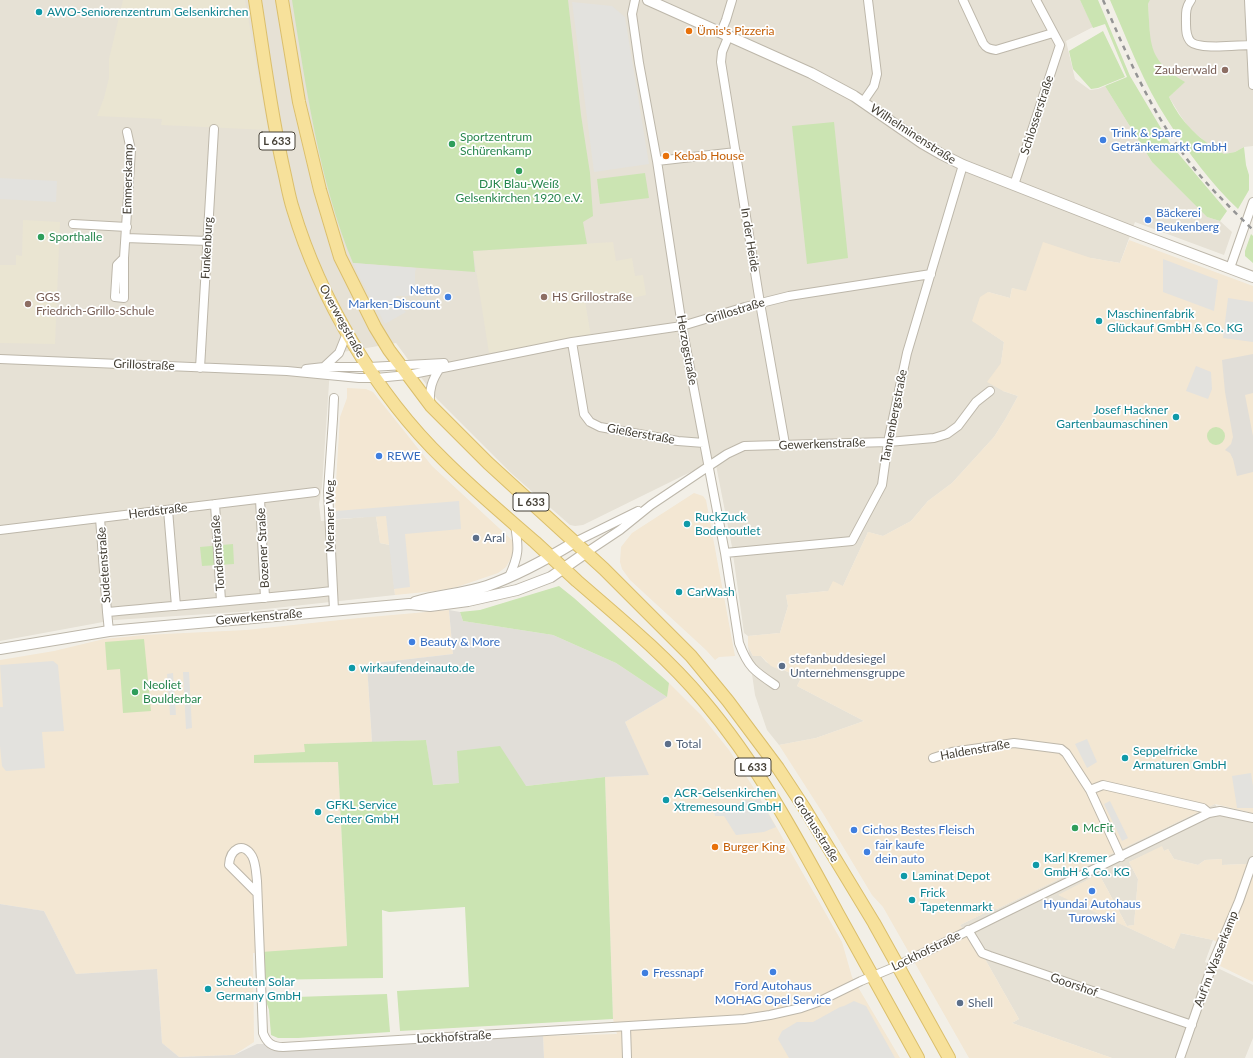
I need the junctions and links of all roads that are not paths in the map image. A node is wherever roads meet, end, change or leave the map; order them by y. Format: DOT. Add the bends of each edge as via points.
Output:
graph roads {
  1 [pos="255,0"];
  2 [pos="282,0"];
  3 [pos="635,0"];
  4 [pos="648,0"];
  5 [pos="732,0"];
  6 [pos="868,0"];
  7 [pos="963,0"];
  8 [pos="1036,0"];
  9 [pos="1191,0"];
  10 [pos="1249,0"];
  11 [pos="1054,33"];
  12 [pos="725,34"];
  13 [pos="1251,45"];
  14 [pos="1253,85"];
  15 [pos="863,102"];
  16 [pos="214,129"];
  17 [pos="127,132"];
  18 [pos="736,152"];
  19 [pos="657,161"];
  20 [pos="963,165"];
  21 [pos="1014,185"];
  22 [pos="1253,202"];
  23 [pos="73,224"];
  24 [pos="127,227"];
  25 [pos="126,238"];
  26 [pos="208,241"];
  27 [pos="124,258"];
  28 [pos="1230,268"];
  29 [pos="931,274"];
  30 [pos="1253,277"];
  31 [pos="760,303"];
  32 [pos="682,326"];
  33 [pos="347,333"];
  34 [pos="572,342"];
  35 [pos="0,359"];
  36 [pos="469,363"];
  37 [pos="324,367"];
  38 [pos="200,368"];
  39 [pos="440,368"];
  40 [pos="404,370"];
  41 [pos="287,371"];
  42 [pos="373,373"];
  43 [pos="990,391"];
  44 [pos="334,398"];
  45 [pos="431,406"];
  46 [pos="888,442"];
  47 [pos="704,443"];
  48 [pos="785,444"];
  49 [pos="709,466"];
  50 [pos="315,492"];
  51 [pos="260,499"];
  52 [pos="215,504"];
  53 [pos="651,505"];
  54 [pos="168,510"];
  55 [pos="100,518"];
  56 [pos="515,525"];
  57 [pos="0,530"];
  58 [pos="575,542"];
  59 [pos="587,552"];
  60 [pos="725,554"];
  61 [pos="551,557"];
  62 [pos="564,569"];
  63 [pos="509,577"];
  64 [pos="332,591"];
  65 [pos="266,598"];
  66 [pos="221,601"];
  67 [pos="409,604"];
  68 [pos="176,606"];
  69 [pos="334,610"];
  70 [pos="107,612"];
  71 [pos="109,631"];
  72 [pos="0,649"];
  73 [pos="775,685"];
  74 [pos="933,758"];
  75 [pos="1090,790"];
  76 [pos="1209,814"];
  77 [pos="1253,818"];
  78 [pos="1121,857"];
  79 [pos="1253,861"];
  80 [pos="256,893"];
  81 [pos="968,930"];
  82 [pos="897,966"];
  83 [pos="873,976"];
  84 [pos="1192,1025"];
  85 [pos="626,1027"];
  86 [pos="627,1058"];
  87 [pos="918,1058"];
  88 [pos="949,1058"];
  89 [pos="1180,1058"];
  1 -- 33 [label="main road, Overwegstraße / L 633" via="276,136 293,208 318,277"];
  2 -- 40 [label="main road, L 633" via="299,102 320,190 340,256 375,327"];
  3 -- 19 [label="street, Herzogstraße" via="632,14"];
  4 -- 12 [label="street, Wilhelminenstraße"];
  5 -- 12 [label="street, In der Heide"];
  6 -- 15 [label="street" via="877,74 874,86"];
  7 -- 11 [label="street" via="983,43 990,49 996,50"];
  8 -- 11 [label="street"];
  9 -- 13 [label="street" via="1186,10 1187,34 1190,41 1203,46"];
  10 -- 13 [label="street"];
  11 -- 21 [label="street, Schlosserstraße" via="1060,45"];
  12 -- 15 [label="street, Wilhelminenstraße" via="811,73"];
  12 -- 18 [label="street, In der Heide" via="721,56"];
  13 -- 14 [label="street"];
  15 -- 20 [label="street, Wilhelminenstraße" via="922,143"];
  16 -- 26 [label="street, Funkenburg"];
  17 -- 24 [label="street, Emmerskamp" via="131,150"];
  18 -- 19 [label="street"];
  18 -- 31 [label="street, In der Heide"];
  19 -- 32 [label="street, Herzogstraße"];
  20 -- 21 [label="street, Wilhelminenstraße"];
  20 -- 29 [label="street, Tannenbergstraße"];
  21 -- 28 [label="street, Wilhelminenstraße"];
  22 -- 28 [label="street"];
  23 -- 24 [label="street, Emmerskamp"];
  24 -- 25 [label="street, Emmerskamp"];
  25 -- 26 [label="street"];
  25 -- 27 [label="street, Emmerskamp"];
  26 -- 38 [label="street, Funkenburg"];
  28 -- 30 [label="street, Wilhelminenstraße"];
  29 -- 31 [label="street, Grillostraße" via="789,296"];
  29 -- 46 [label="street, Tannenbergstraße" via="907,353"];
  31 -- 32 [label="street, Grillostraße"];
  31 -- 48 [label="street, In der Heide"];
  32 -- 34 [label="street, Grillostraße"];
  32 -- 47 [label="street, Herzogstraße"];
  33 -- 37 [label="street" via="339,353"];
  33 -- 42 [label="main road, Overwegstraße / L 633"];
  34 -- 36 [label="street, Grillostraße"];
  34 -- 47 [label="street, Gießerstraße" via="584,414 590,422 600,427"];
  35 -- 38 [label="street, Grillostraße"];
  36 -- 39 [label="street, Grillostraße"];
  36 -- 40 [label="street, Grillostraße"];
  37 -- 41 [label="street, Grillostraße"];
  37 -- 42 [label="street, Grillostraße"];
  38 -- 41 [label="street, Grillostraße"];
  39 -- 40 [label="street, Grillostraße"];
  39 -- 45 [label="street" via="429,392"];
  40 -- 42 [label="street, Grillostraße"];
  40 -- 42 [label="street, Grillostraße"];
  40 -- 45 [label="main road, L 633"];
  41 -- 42 [label="street, Grillostraße" via="359,378"];
  42 -- 56 [label="main road, Overwegstraße / L 633" via="388,397 416,431"];
  43 -- 46 [label="street, Gewerkenstraße" via="976,402 958,426 947,434 934,438"];
  44 -- 64 [label="street, Meraner Weg" via="328,488"];
  45 -- 58 [label="main road, L 633" via="488,463"];
  46 -- 48 [label="street, Gewerkenstraße"];
  46 -- 60 [label="street, Tannenbergstraße" via="882,485 852,541"];
  47 -- 49 [label="street, Herzogstraße"];
  48 -- 49 [label="street, Gewerkenstraße" via="744,446"];
  49 -- 53 [label="street, Gewerkenstraße"];
  49 -- 60 [label="street, Herzogstraße"];
  50 -- 51 [label="street, Herdstraße"];
  51 -- 52 [label="street, Herdstraße"];
  51 -- 65 [label="street, Bozener Straße"];
  52 -- 54 [label="street, Herdstraße"];
  52 -- 66 [label="street, Tondernstraße"];
  53 -- 58 [label="street, Gewerkenstraße"];
  53 -- 59 [label="street, Gewerkenstraße"];
  54 -- 55 [label="street, Herdstraße"];
  54 -- 68 [label="street"];
  55 -- 57 [label="street, Herdstraße"];
  55 -- 70 [label="street, Sudetenstraße"];
  56 -- 61 [label="main road, Overwegstraße / L 633"];
  56 -- 63 [label="street" via="518,556"];
  58 -- 59 [label="main road, L 633"];
  58 -- 61 [label="street, Gewerkenstraße"];
  59 -- 62 [label="street, Gewerkenstraße"];
  59 -- 82 [label="main road, Grothusstraße / L 633" via="690,656 743,720 805,809"];
  60 -- 73 [label="street, Herzogstraße" via="739,643 744,657 755,672"];
  61 -- 62 [label="main road, Overwegstraße / L 633"];
  61 -- 63 [label="street, Gewerkenstraße"];
  62 -- 67 [label="street, Gewerkenstraße" via="551,577 517,590 430,606"];
  62 -- 83 [label="main road, Grothusstraße / L 633" via="673,667 726,728 793,830"];
  63 -- 67 [label="street, Gewerkenstraße" via="486,586"];
  64 -- 65 [label="street, Gewerkenstraße"];
  64 -- 69 [label="street, Meraner Weg"];
  65 -- 66 [label="street, Gewerkenstraße"];
  66 -- 68 [label="street, Gewerkenstraße"];
  67 -- 69 [label="street, Gewerkenstraße"];
  68 -- 70 [label="street, Gewerkenstraße"];
  69 -- 71 [label="street, Gewerkenstraße"];
  70 -- 71 [label="street"];
  71 -- 72 [label="street, Gewerkenstraße"];
  74 -- 75 [label="street, Haldenstraße" via="952,752 1014,743 1061,749"];
  75 -- 76 [label="street" via="1103,785 1203,808"];
  75 -- 78 [label="street, Haldenstraße"];
  76 -- 77 [label="street" via="1220,811"];
  76 -- 78 [label="street, Lockhofstraße"];
  78 -- 81 [label="street, Lockhofstraße"];
  79 -- 84 [label="street, Auf'm Wasserkamp"];
  80 -- 80 [label="street" via="257,881 253,858 247,850 236,849 229,857 229,865"];
  80 -- 85 [label="street, Lockhofstraße" via="263,1033 269,1044 275,1047"];
  81 -- 82 [label="street, Lockhofstraße"];
  81 -- 84 [label="street, Goorshof" via="982,952 990,956"];
  82 -- 83 [label="street, Lockhofstraße"];
  82 -- 88 [label="main road, Grothusstraße / L 633"];
  83 -- 85 [label="street, Lockhofstraße" via="818,1002 770,1015"];
  83 -- 87 [label="main road, Grothusstraße / L 633"];
  84 -- 89 [label="street, Auf'm Wasserkamp"];
  85 -- 86 [label="street"];
}
